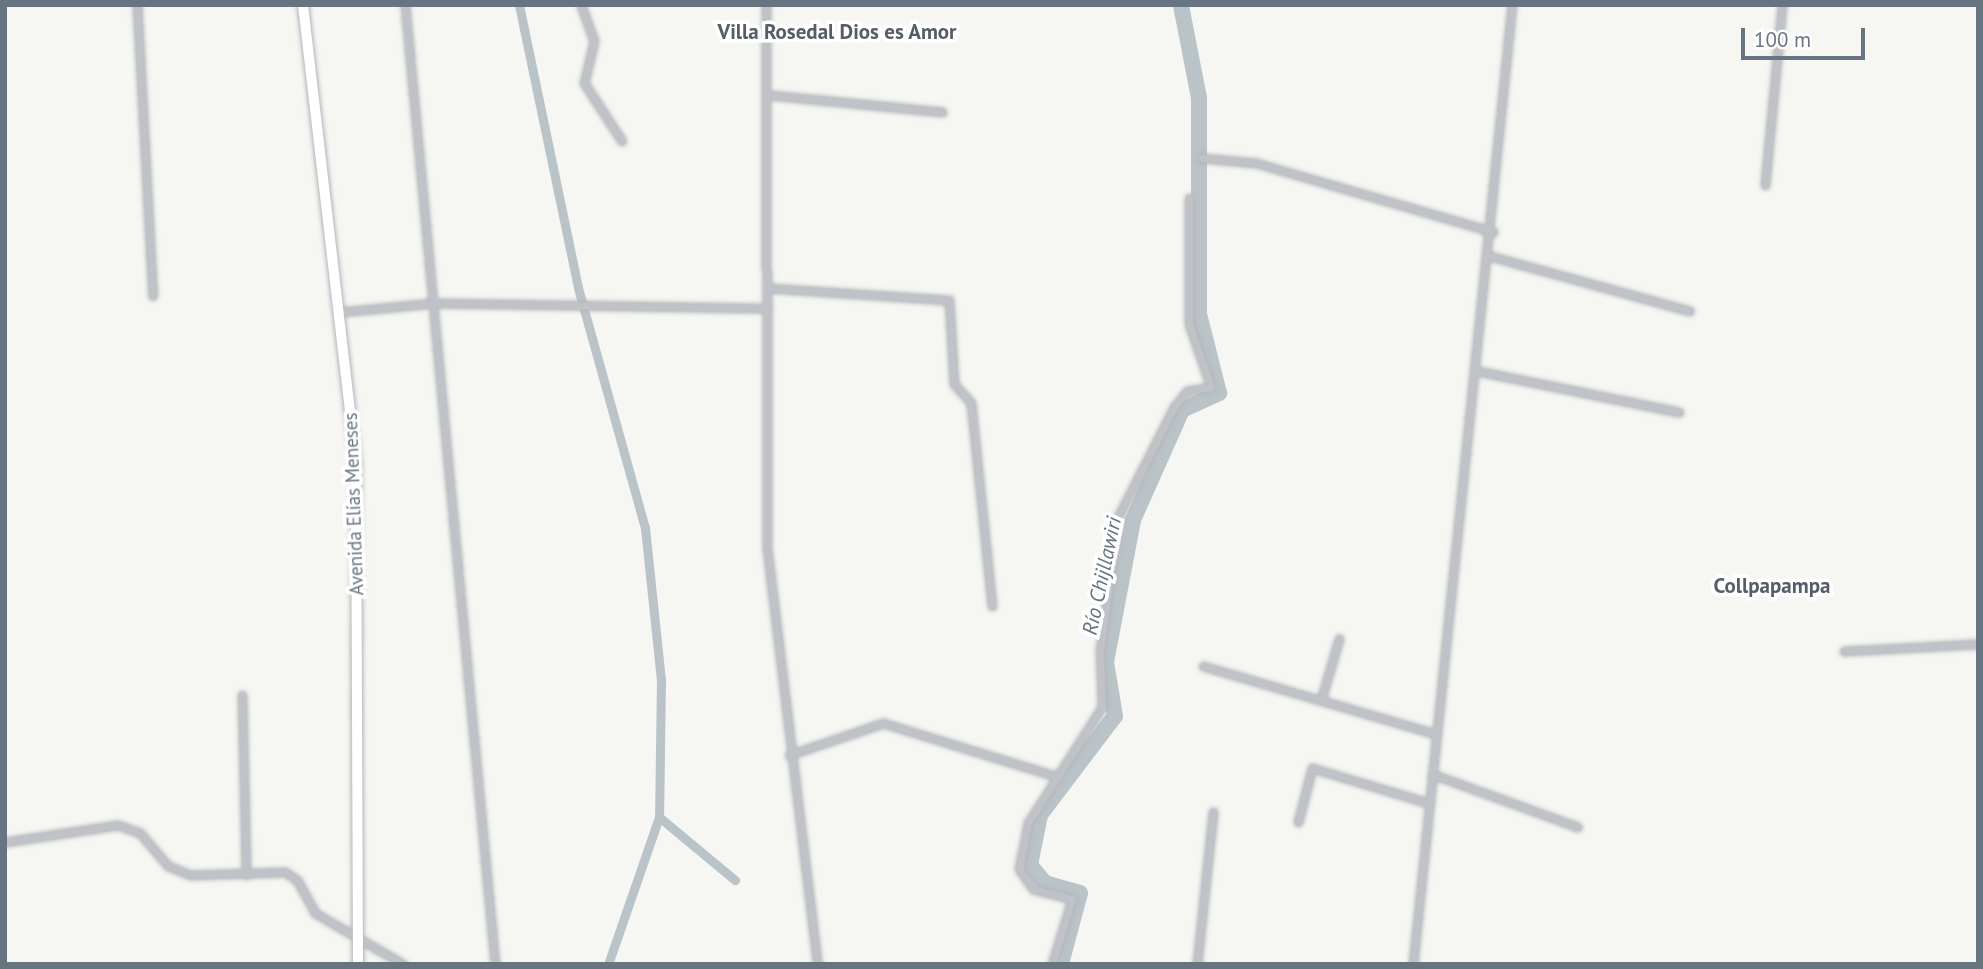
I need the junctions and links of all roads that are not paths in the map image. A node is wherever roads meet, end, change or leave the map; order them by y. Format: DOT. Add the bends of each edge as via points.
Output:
graph roads {
  1 [pos="136,5"];
  2 [pos="303,5"];
  3 [pos="405,5"];
  4 [pos="581,5"];
  5 [pos="766,5"];
  6 [pos="1513,5"];
  7 [pos="1782,5"];
  8 [pos="770,95"];
  9 [pos="942,112"];
  10 [pos="622,141"];
  11 [pos="1202,158"];
  12 [pos="1765,185"];
  13 [pos="1189,198"];
  14 [pos="1493,232"];
  15 [pos="1490,256"];
  16 [pos="768,288"];
  17 [pos="153,296"];
  18 [pos="435,303"];
  19 [pos="768,308"];
  20 [pos="340,312"];
  21 [pos="1690,312"];
  22 [pos="1477,371"];
  23 [pos="1679,412"];
  24 [pos="992,606"];
  25 [pos="1339,639"];
  26 [pos="1978,644"];
  27 [pos="1844,650"];
  28 [pos="1203,666"];
  29 [pos="242,695"];
  30 [pos="1321,701"];
  31 [pos="1436,734"];
  32 [pos="789,755"];
  33 [pos="1432,774"];
  34 [pos="1058,777"];
  35 [pos="1429,803"];
  36 [pos="1213,812"];
  37 [pos="1297,822"];
  38 [pos="1578,827"];
  39 [pos="5,842"];
  40 [pos="246,875"];
  41 [pos="356,940"];
  42 [pos="358,964"];
  43 [pos="402,964"];
  44 [pos="495,964"];
  45 [pos="817,964"];
  46 [pos="1052,964"];
  47 [pos="1197,964"];
  48 [pos="1413,964"];
  1 -- 17 [label="street"];
  2 -- 20 [label="main road, Avenida Elías Meneses"];
  3 -- 18 [label="street"];
  4 -- 10 [label="street" via="594,41 584,83"];
  5 -- 8 [label="street"];
  6 -- 14 [label="street"];
  7 -- 12 [label="street"];
  8 -- 9 [label="street"];
  8 -- 16 [label="street"];
  11 -- 14 [label="street" via="1256,163"];
  13 -- 34 [label="street" via="1189,324 1211,387 1187,391 1174,407 1118,517 1100,651 1102,707"];
  14 -- 15 [label="street"];
  15 -- 21 [label="street"];
  15 -- 22 [label="street"];
  16 -- 19 [label="street"];
  16 -- 24 [label="street" via="949,300 954,384 971,403"];
  18 -- 19 [label="street" via="590,309"];
  18 -- 20 [label="street"];
  18 -- 44 [label="street"];
  19 -- 32 [label="street" via="767,548"];
  20 -- 41 [label="main road, Avenida Elías Meneses" via="356,463"];
  22 -- 23 [label="street"];
  22 -- 31 [label="street"];
  25 -- 30 [label="street"];
  26 -- 27 [label="street"];
  28 -- 30 [label="street"];
  29 -- 40 [label="street"];
  30 -- 31 [label="street"];
  31 -- 33 [label="street"];
  32 -- 34 [label="street" via="883,723"];
  32 -- 45 [label="street"];
  33 -- 35 [label="street"];
  33 -- 38 [label="street"];
  34 -- 46 [label="street" via="1028,824 1019,869 1033,889 1072,899"];
  35 -- 37 [label="street" via="1312,768"];
  35 -- 48 [label="street"];
  36 -- 47 [label="street"];
  39 -- 40 [label="street" via="128,826 168,866 208,878"];
  40 -- 41 [label="street" via="291,874 304,902"];
  41 -- 42 [label="main road, Avenida Elías Meneses"];
  41 -- 43 [label="street"];
}
